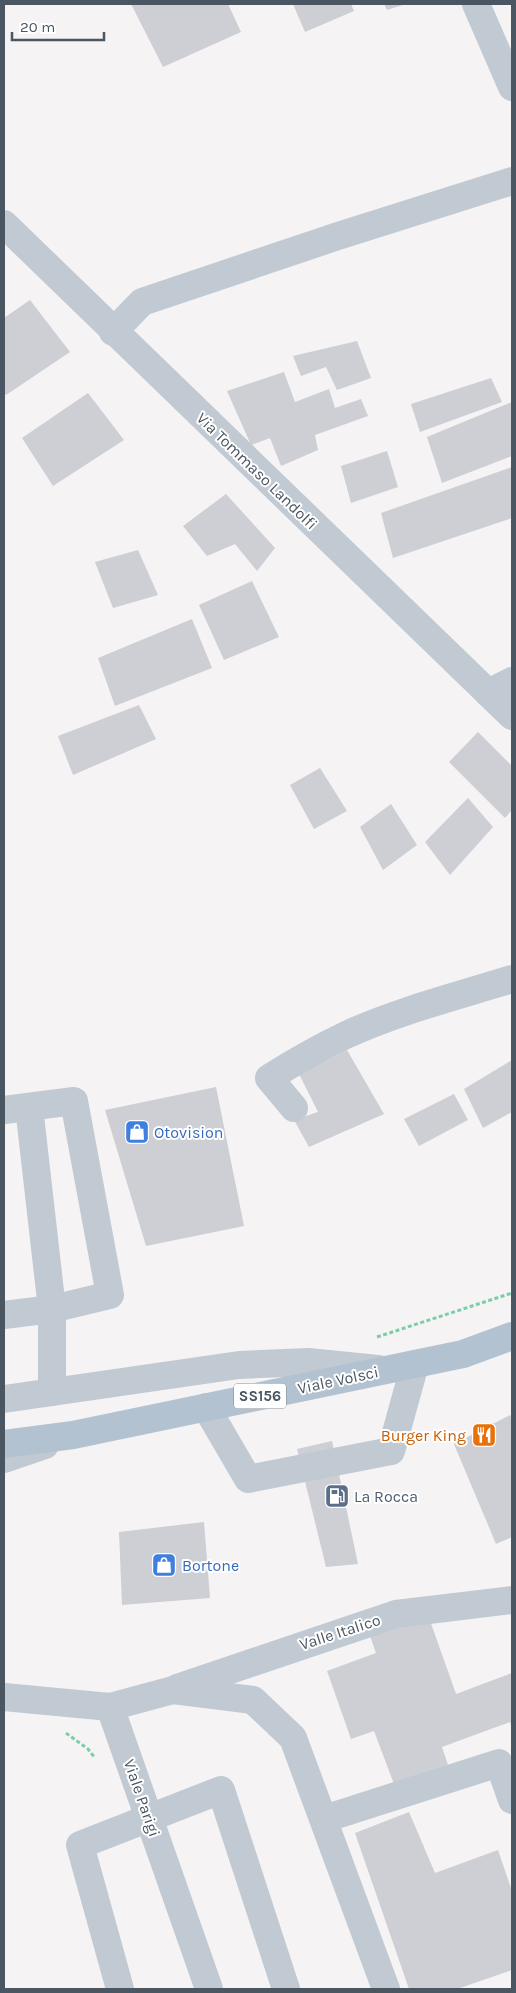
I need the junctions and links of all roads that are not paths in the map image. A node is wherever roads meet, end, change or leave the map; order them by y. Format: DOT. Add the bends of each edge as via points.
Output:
graph roads {
  1 [pos="476,4"];
  2 [pos="512,86"];
  3 [pos="512,181"];
  4 [pos="4,224"];
  5 [pos="113,332"];
  6 [pos="512,681"];
  7 [pos="488,693"];
  8 [pos="512,716"];
  9 [pos="512,979"];
  10 [pos="16,1108"];
  11 [pos="294,1108"];
  12 [pos="52,1309"];
  13 [pos="4,1315"];
  14 [pos="512,1336"];
  15 [pos="415,1364"];
  16 [pos="387,1370"];
  17 [pos="52,1392"];
  18 [pos="4,1399"];
  19 [pos="206,1407"];
  20 [pos="73,1435"];
  21 [pos="4,1444"];
  22 [pos="4,1459"];
  23 [pos="512,1600"];
  24 [pos="174,1690"];
  25 [pos="4,1697"];
  26 [pos="110,1707"];
  27 [pos="512,1800"];
  28 [pos="150,1819"];
  29 [pos="324,1819"];
  30 [pos="120,1989"];
  31 [pos="209,1989"];
  32 [pos="286,1989"];
  33 [pos="386,1989"];
  1 -- 2 [label="street"];
  3 -- 5 [label="street" via="142,302"];
  4 -- 5 [label="street, Via Tommaso Landolfi"];
  5 -- 7 [label="street, Via Tommaso Landolfi"];
  6 -- 7 [label="street"];
  7 -- 8 [label="street, Via Tommaso Landolfi"];
  9 -- 11 [label="street" via="394,1016 346,1035 295,1062 269,1078"];
  10 -- 12 [label="street"];
  10 -- 12 [label="street" via="74,1101 110,1295"];
  12 -- 13 [label="street"];
  12 -- 17 [label="street"];
  14 -- 15 [label="main road, Viale Volsci / SS156" via="463,1354"];
  15 -- 16 [label="main road, Viale Volsci / SS156"];
  15 -- 19 [label="street" via="391,1451 248,1479"];
  16 -- 17 [label="street" via="308,1362 240,1365"];
  16 -- 19 [label="main road, Viale Volsci / SS156"];
  17 -- 18 [label="street"];
  19 -- 20 [label="main road, Viale Volsci / SS156"];
  20 -- 21 [label="main road, Viale Volsci / SS156"];
  20 -- 22 [label="street, Viale Volsci"];
  23 -- 24 [label="street, Valle Italico" via="396,1614"];
  24 -- 26 [label="street, Valle Italico"];
  24 -- 29 [label="street, Valle Italico" via="253,1700 293,1738"];
  25 -- 26 [label="street"];
  26 -- 28 [label="street, Viale Parigi"];
  27 -- 29 [label="street" via="499,1764"];
  28 -- 30 [label="street" via="80,1845"];
  28 -- 31 [label="street, Viale Parigi"];
  28 -- 32 [label="street" via="221,1790"];
  29 -- 33 [label="street, Valle Italico"];
}
